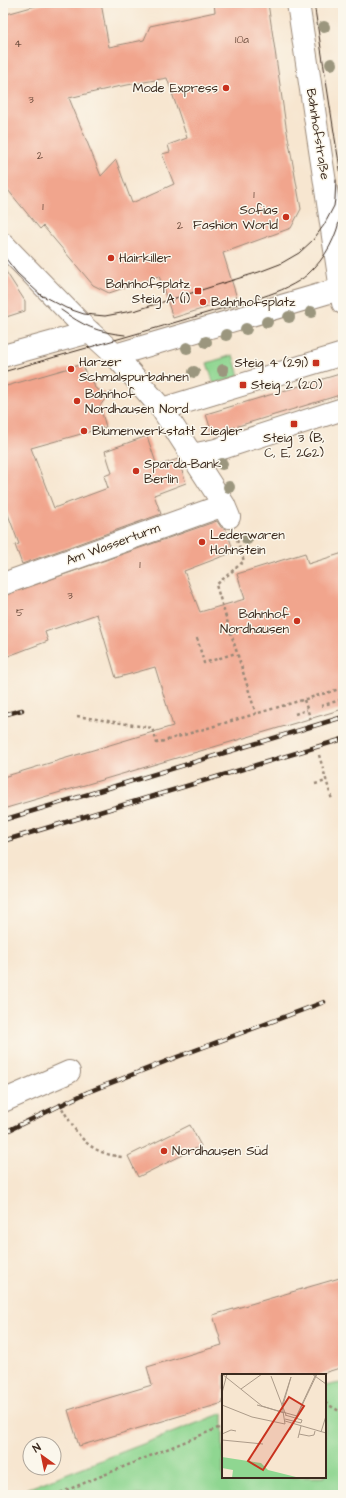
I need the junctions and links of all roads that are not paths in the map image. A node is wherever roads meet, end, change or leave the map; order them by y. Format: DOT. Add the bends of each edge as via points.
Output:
graph roads {
  1 [pos="298,3"];
  2 [pos="3,244"];
  3 [pos="342,293"];
  4 [pos="90,332"];
  5 [pos="343,354"];
  6 [pos="115,355"];
  7 [pos="3,356"];
  8 [pos="343,409"];
  9 [pos="162,410"];
  10 [pos="192,455"];
  11 [pos="3,584"];
  12 [pos="69,1072"];
  13 [pos="3,1101"];
  1 -- 3 [label="street, Bahnhofstraße"];
  2 -- 4 [label="street"];
  3 -- 6 [label="street"];
  4 -- 6 [label="street"];
  4 -- 7 [label="street"];
  5 -- 9 [label="street"];
  6 -- 9 [label="street"];
  8 -- 10 [label="street" via="216,450"];
  9 -- 10 [label="street"];
  10 -- 11 [label="street, Am Wasserturm" via="227,511"];
  12 -- 13 [label="street"];
}
